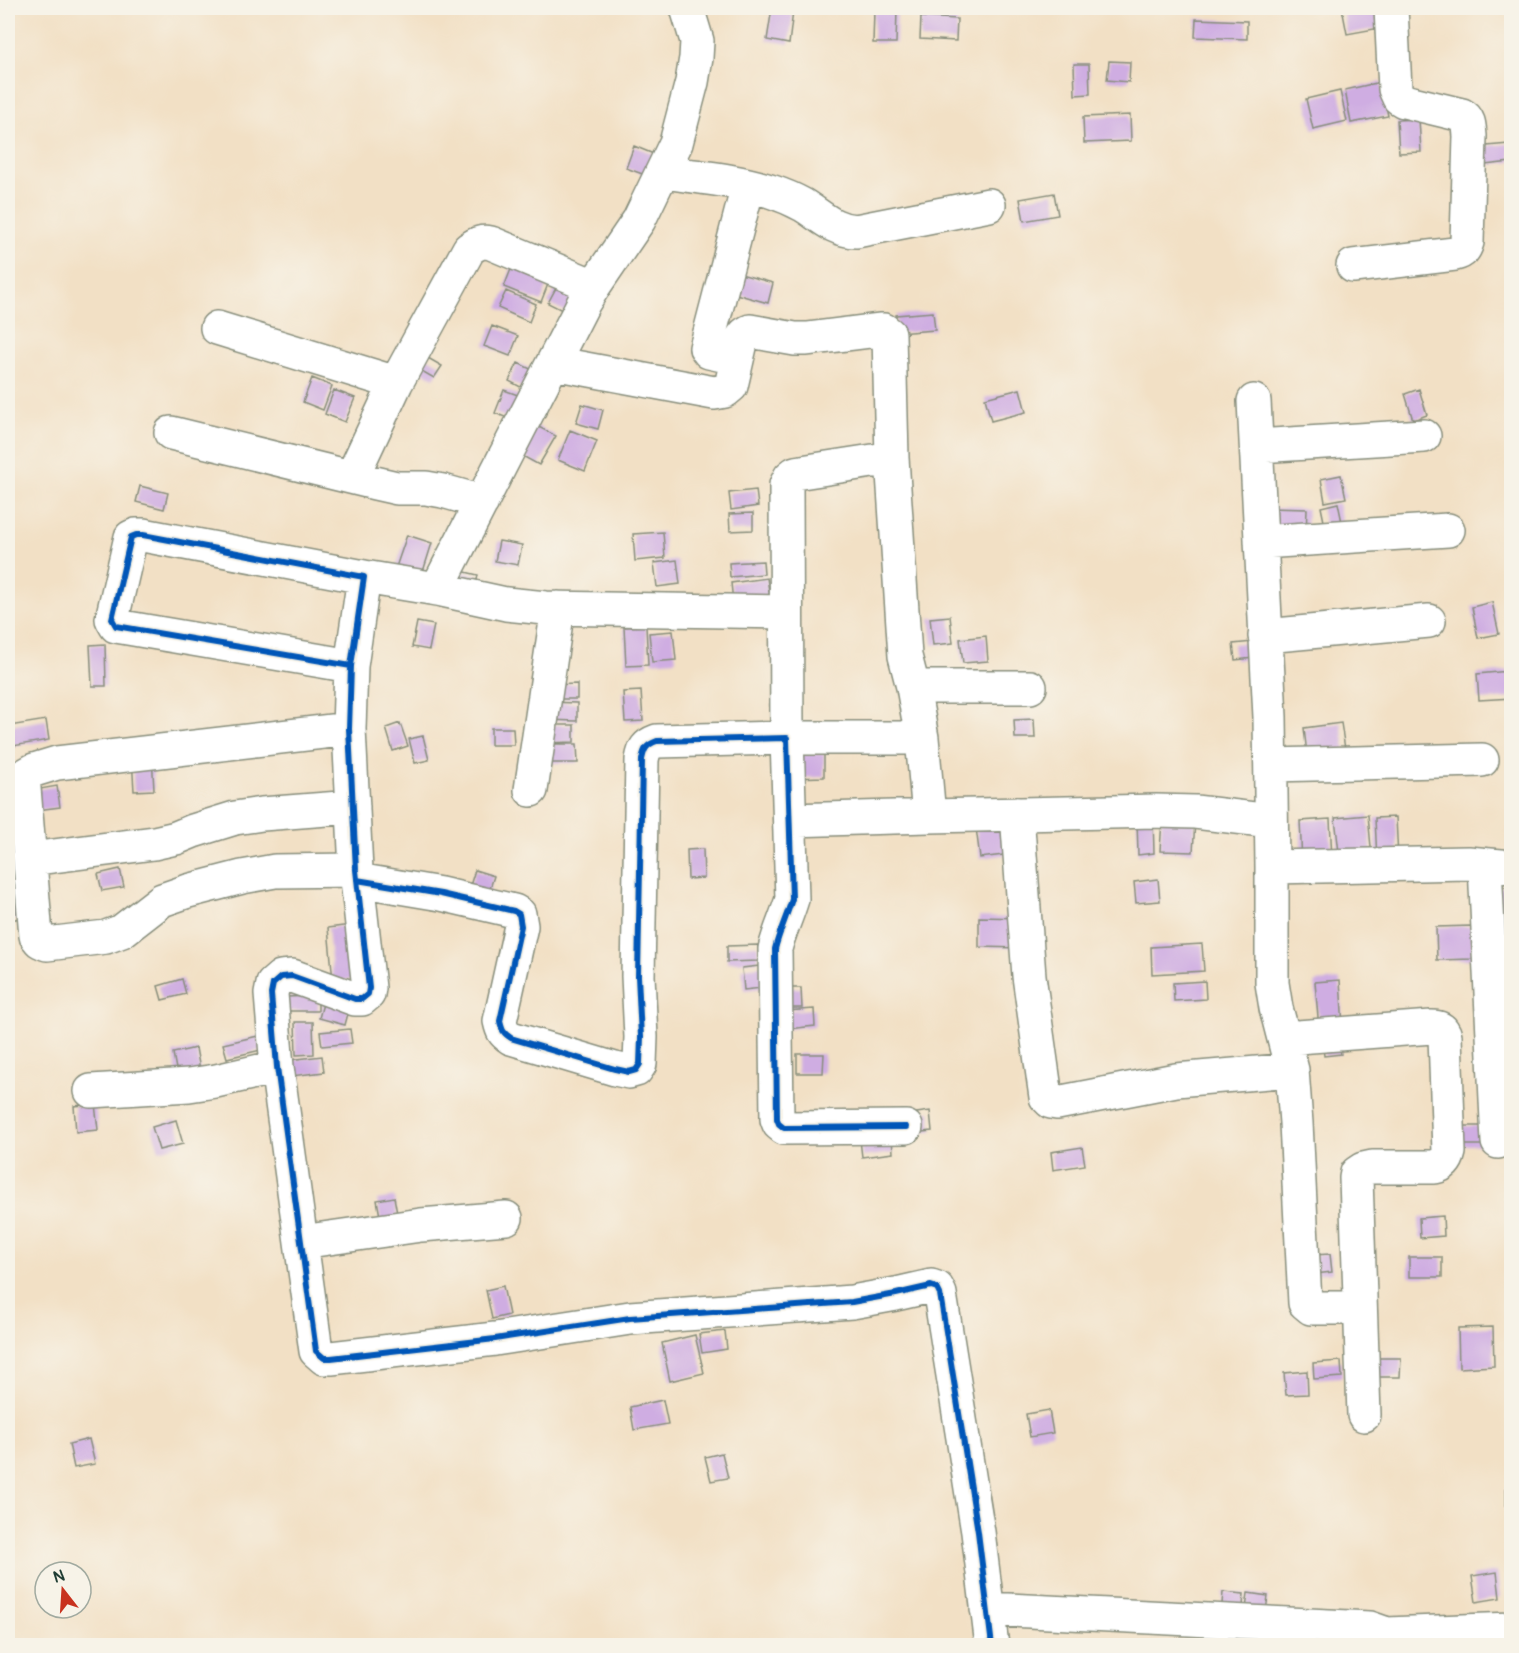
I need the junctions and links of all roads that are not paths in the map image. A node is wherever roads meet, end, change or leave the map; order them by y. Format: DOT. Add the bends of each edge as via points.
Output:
graph roads {
  1 [pos="687,8"];
  2 [pos="1391,8"];
  3 [pos="662,172"];
  4 [pos="748,186"];
  5 [pos="989,206"];
  6 [pos="1353,266"];
  7 [pos="594,286"];
  8 [pos="217,328"];
  9 [pos="738,358"];
  10 [pos="553,363"];
  11 [pos="396,383"];
  12 [pos="1254,401"];
  13 [pos="171,434"];
  14 [pos="1424,436"];
  15 [pos="1257,446"];
  16 [pos="892,458"];
  17 [pos="352,477"];
  18 [pos="482,502"];
  19 [pos="1448,530"];
  20 [pos="1261,542"];
  21 [pos="364,578"];
  22 [pos="437,589"];
  23 [pos="558,608"];
  24 [pos="786,612"];
  25 [pos="1430,621"];
  26 [pos="1265,636"];
  27 [pos="351,666"];
  28 [pos="913,687"];
  29 [pos="1030,687"];
  30 [pos="349,729"];
  31 [pos="787,738"];
  32 [pos="922,738"];
  33 [pos="1482,760"];
  34 [pos="1271,765"];
  35 [pos="15,781"];
  36 [pos="531,790"];
  37 [pos="353,807"];
  38 [pos="1017,814"];
  39 [pos="929,816"];
  40 [pos="790,820"];
  41 [pos="1271,821"];
  42 [pos="30,859"];
  43 [pos="1498,866"];
  44 [pos="1272,867"];
  45 [pos="357,875"];
  46 [pos="1284,1038"];
  47 [pos="277,1067"];
  48 [pos="1292,1070"];
  49 [pos="91,1091"];
  50 [pos="906,1127"];
  51 [pos="1498,1142"];
  52 [pos="506,1218"];
  53 [pos="301,1242"];
  54 [pos="1360,1308"];
  55 [pos="1364,1415"];
  56 [pos="987,1609"];
  57 [pos="1512,1629"];
  58 [pos="992,1646"];
  1 -- 3 [label="street" via="697,41 696,58 676,143"];
  2 -- 6 [label="street" via="1396,94 1404,101 1462,115 1468,121 1467,242 1462,252 1455,254"];
  3 -- 4 [label="street"];
  3 -- 7 [label="street" via="639,220"];
  4 -- 5 [label="street" via="801,204 835,226 856,231"];
  4 -- 9 [label="street" via="706,348"];
  7 -- 10 [label="street"];
  7 -- 11 [label="street" via="491,243 476,244 469,249"];
  8 -- 11 [label="street"];
  9 -- 10 [label="street" via="731,386 714,393"];
  9 -- 16 [label="street" via="741,338 750,331 807,339 884,330 890,339"];
  10 -- 18 [label="street"];
  11 -- 17 [label="street"];
  12 -- 15 [label="street"];
  13 -- 17 [label="street"];
  14 -- 15 [label="street"];
  15 -- 20 [label="street"];
  16 -- 24 [label="street" via="795,473 790,477 786,485"];
  16 -- 28 [label="street" via="904,656"];
  17 -- 18 [label="street" via="397,488 443,491"];
  18 -- 22 [label="street"];
  19 -- 20 [label="street"];
  20 -- 26 [label="street"];
  21 -- 22 [label="street"];
  21 -- 27 [label="street"];
  21 -- 27 [label="street" via="136,535 129,542 112,619 116,626"];
  22 -- 23 [label="street" via="506,604"];
  23 -- 24 [label="street"];
  23 -- 36 [label="street"];
  24 -- 31 [label="street"];
  25 -- 26 [label="street"];
  26 -- 34 [label="street"];
  27 -- 30 [label="street"];
  28 -- 29 [label="street"];
  28 -- 32 [label="street"];
  30 -- 35 [label="street" via="57,763"];
  30 -- 37 [label="street"];
  31 -- 32 [label="street"];
  31 -- 40 [label="street"];
  31 -- 45 [label="street" via="657,741 644,750 638,942 642,1036 636,1070 615,1069 511,1038 501,1030 521,926 519,914"];
  32 -- 39 [label="street"];
  33 -- 34 [label="street"];
  34 -- 41 [label="street"];
  35 -- 42 [label="street"];
  37 -- 42 [label="street" via="235,818 154,843"];
  37 -- 45 [label="street"];
  38 -- 39 [label="street"];
  38 -- 41 [label="street" via="1195,812"];
  38 -- 48 [label="street" via="1029,976 1046,1097 1051,1102 1176,1080"];
  39 -- 40 [label="street"];
  40 -- 50 [label="street" via="792,899 775,949 777,1119 784,1128"];
  41 -- 44 [label="street"];
  42 -- 45 [label="street" via="36,936 47,944 106,937 122,931 162,900 242,877 275,871"];
  43 -- 44 [label="street" via="1468,863"];
  43 -- 51 [label="street"];
  44 -- 46 [label="street" via="1272,983"];
  45 -- 47 [label="street" via="368,994 355,999 291,976 281,977 273,984 271,994"];
  46 -- 48 [label="street"];
  46 -- 54 [label="street" via="1432,1027 1444,1031 1447,1159 1435,1167 1372,1167 1357,1173"];
  47 -- 49 [label="street" via="207,1083"];
  47 -- 53 [label="street"];
  48 -- 54 [label="street" via="1305,1303 1311,1308"];
  52 -- 53 [label="street"];
  53 -- 56 [label="street" via="316,1351 324,1358 495,1339 630,1318 852,1302 937,1288"];
  54 -- 55 [label="street"];
  56 -- 57 [label="street" via="1370,1628 1387,1634"];
  56 -- 58 [label="street"];
}
